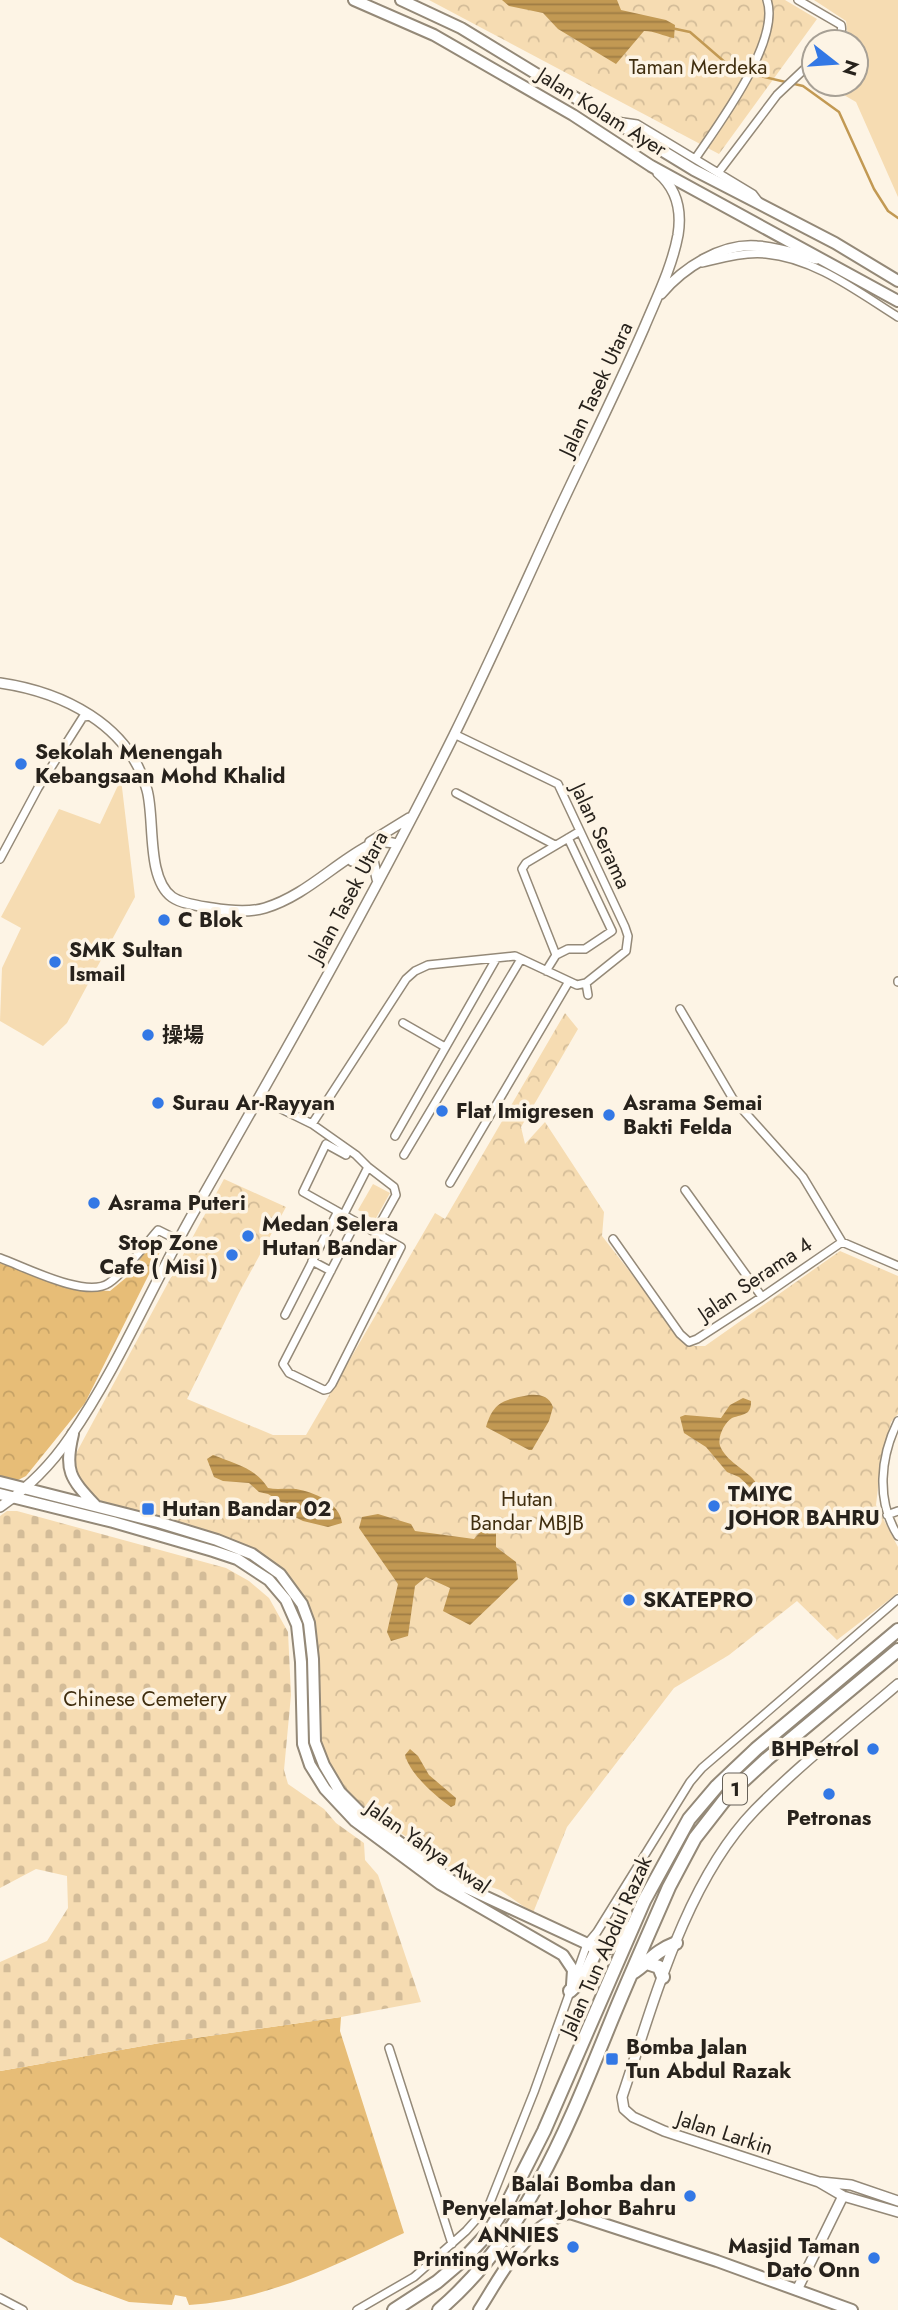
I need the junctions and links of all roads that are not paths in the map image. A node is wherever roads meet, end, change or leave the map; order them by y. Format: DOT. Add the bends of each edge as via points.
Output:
graph roads {
  1 [pos="354,0"];
  2 [pos="401,0"];
  3 [pos="767,0"];
  4 [pos="798,0"];
  5 [pos="842,28"];
  6 [pos="800,73"];
  7 [pos="612,121"];
  8 [pos="695,159"];
  9 [pos="651,166"];
  10 [pos="718,173"];
  11 [pos="762,206"];
  12 [pos="828,262"];
  13 [pos="696,264"];
  14 [pos="898,281"];
  15 [pos="658,298"];
  16 [pos="898,301"];
  17 [pos="898,317"];
  18 [pos="0,682"];
  19 [pos="92,716"];
  20 [pos="454,734"];
  21 [pos="456,793"];
  22 [pos="411,817"];
  23 [pos="574,834"];
  24 [pos="397,844"];
  25 [pos="555,845"];
  26 [pos="356,854"];
  27 [pos="0,859"];
  28 [pos="344,863"];
  29 [pos="377,881"];
  30 [pos="556,955"];
  31 [pos="496,959"];
  32 [pos="521,959"];
  33 [pos="548,969"];
  34 [pos="568,983"];
  35 [pos="586,983"];
  36 [pos="587,995"];
  37 [pos="680,1009"];
  38 [pos="403,1023"];
  39 [pos="445,1047"];
  40 [pos="258,1098"];
  41 [pos="312,1124"];
  42 [pos="396,1136"];
  43 [pos="348,1150"];
  44 [pos="404,1155"];
  45 [pos="368,1167"];
  46 [pos="450,1183"];
  47 [pos="685,1190"];
  48 [pos="340,1214"];
  49 [pos="355,1222"];
  50 [pos="376,1231"];
  51 [pos="613,1239"];
  52 [pos="178,1240"];
  53 [pos="842,1242"];
  54 [pos="0,1258"];
  55 [pos="312,1261"];
  56 [pos="898,1266"];
  57 [pos="331,1270"];
  58 [pos="762,1297"];
  59 [pos="285,1315"];
  60 [pos="898,1421"];
  61 [pos="72,1434"];
  62 [pos="0,1482"];
  63 [pos="25,1489"];
  64 [pos="0,1494"];
  65 [pos="14,1497"];
  66 [pos="95,1506"];
  67 [pos="0,1507"];
  68 [pos="898,1510"];
  69 [pos="887,1515"];
  70 [pos="898,1536"];
  71 [pos="898,1599"];
  72 [pos="898,1630"];
  73 [pos="898,1650"];
  74 [pos="898,1684"];
  75 [pos="644,1901"];
  76 [pos="676,1943"];
  77 [pos="592,1946"];
  78 [pos="647,1963"];
  79 [pos="631,1974"];
  80 [pos="663,1977"];
  81 [pos="571,1988"];
  82 [pos="389,2048"];
  83 [pos="819,2182"];
  84 [pos="876,2193"];
  85 [pos="843,2196"];
  86 [pos="898,2201"];
  87 [pos="898,2212"];
  88 [pos="452,2244"];
  89 [pos="797,2290"];
  90 [pos="0,2298"];
  91 [pos="23,2310"];
  92 [pos="357,2310"];
  93 [pos="394,2310"];
  94 [pos="439,2310"];
  95 [pos="479,2310"];
  96 [pos="852,2310"];
  1 -- 9 [label="main road, Jalan Kolam Ayer" via="434,35"];
  2 -- 7 [label="main road, Jalan Kolam Ayer" via="461,27"];
  3 -- 8 [label="street" via="770,16 747,79"];
  4 -- 5 [label="street"];
  6 -- 10 [label="street" via="777,95"];
  7 -- 8 [label="street" via="637,124"];
  7 -- 11 [label="main road, Jalan Kolam Ayer"];
  8 -- 10 [label="street"];
  9 -- 12 [label="main road, Jalan Kolam Ayer"];
  9 -- 15 [label="street, Jalan Tasek Utara" via="670,184 679,217"];
  10 -- 11 [label="street" via="752,194"];
  11 -- 14 [label="main road, Jalan Kolam Ayer"];
  12 -- 13 [label="street, Jalan Tasek Utara" via="757,246 726,250"];
  12 -- 16 [label="main road, Jalan Kolam Ayer"];
  13 -- 15 [label="street, Jalan Tasek Utara"];
  13 -- 17 [label="street" via="749,254 803,262"];
  15 -- 20 [label="street, Jalan Tasek Utara"];
  18 -- 19 [label="street" via="65,699"];
  19 -- 27 [label="street" via="83,717 76,727"];
  19 -- 28 [label="street" via="105,724 140,772 147,790 157,875 173,898 230,911 266,908"];
  20 -- 22 [label="street, Jalan Tasek Utara"];
  20 -- 23 [label="street, Jalan Serama" via="558,784"];
  21 -- 25 [label="street"];
  22 -- 24 [label="street, Jalan Tasek Utara"];
  22 -- 26 [label="street"];
  23 -- 25 [label="street"];
  23 -- 30 [label="street" via="612,931 585,949"];
  23 -- 35 [label="street, Jalan Serama" via="628,936 623,955"];
  24 -- 26 [label="street" via="379,843"];
  24 -- 29 [label="street, Jalan Tasek Utara"];
  25 -- 30 [label="street" via="522,869"];
  26 -- 28 [label="street"];
  28 -- 29 [label="street" via="370,858"];
  29 -- 40 [label="street, Jalan Tasek Utara"];
  30 -- 33 [label="street"];
  31 -- 32 [label="street"];
  31 -- 39 [label="street"];
  31 -- 41 [label="street" via="428,965 406,979"];
  32 -- 33 [label="street"];
  32 -- 44 [label="street"];
  33 -- 34 [label="street"];
  34 -- 35 [label="street"];
  34 -- 46 [label="street"];
  35 -- 36 [label="street"];
  37 -- 53 [label="street" via="733,1100 803,1177"];
  38 -- 39 [label="street"];
  39 -- 42 [label="street"];
  40 -- 41 [label="street"];
  40 -- 52 [label="street, Jalan Tasek Utara"];
  41 -- 43 [label="street"];
  43 -- 45 [label="street"];
  43 -- 48 [label="street" via="346,1155 326,1144 303,1192"];
  45 -- 48 [label="street"];
  45 -- 50 [label="street" via="396,1193"];
  47 -- 58 [label="street"];
  48 -- 49 [label="street"];
  48 -- 55 [label="street"];
  49 -- 50 [label="street"];
  49 -- 57 [label="street"];
  50 -- 57 [label="street" via="401,1247 326,1390 283,1366"];
  51 -- 58 [label="street, Jalan Serama 4" via="687,1341"];
  52 -- 54 [label="street" via="158,1230 110,1282 90,1289"];
  52 -- 61 [label="street, Jalan Tasek Utara"];
  53 -- 56 [label="street"];
  53 -- 58 [label="street, Jalan Serama 4"];
  55 -- 57 [label="street"];
  55 -- 59 [label="street"];
  60 -- 69 [label="street" via="883,1473"];
  61 -- 63 [label="street, Jalan Tasek Utara"];
  61 -- 66 [label="main road" via="67,1455 71,1477"];
  62 -- 63 [label="main road, Jalan Yahya Awal"];
  63 -- 65 [label="street, Jalan Tasek Utara"];
  63 -- 66 [label="main road, Jalan Yahya Awal"];
  64 -- 65 [label="main road, Jalan Yahya Awal"];
  65 -- 67 [label="street, Jalan Tasek Utara"];
  65 -- 81 [label="main road, Jalan Yahya Awal" via="212,1550 237,1559 269,1580 286,1600 297,1625 303,1744 325,1789 355,1821 440,1884 563,1955 573,1970"];
  66 -- 77 [label="main road, Jalan Yahya Awal" via="217,1540 252,1554 280,1574 302,1604 309,1623 315,1742 340,1792 452,1881"];
  68 -- 69 [label="street"];
  69 -- 70 [label="street"];
  71 -- 77 [label="street" via="702,1768 676,1801"];
  72 -- 75 [label="highway, Jalan Tun Abdul Razak / 1" via="717,1786 681,1832"];
  73 -- 79 [label="highway, Jalan Tun Abdul Razak / 1" via="721,1803 682,1860"];
  74 -- 76 [label="street" via="754,1811 701,1886"];
  75 -- 77 [label="highway" via="620,1939 610,1947"];
  75 -- 93 [label="highway, Jalan Tun Abdul Razak / 1" via="508,2203 464,2259"];
  76 -- 78 [label="highway" via="655,1952"];
  76 -- 80 [label="street"];
  77 -- 81 [label="highway" via="583,1979"];
  78 -- 79 [label="highway"];
  78 -- 80 [label="highway" via="659,1967"];
  79 -- 94 [label="highway, Jalan Tun Abdul Razak / 1" via="579,2098 525,2209 491,2259"];
  80 -- 83 [label="street, Jalan Larkin" via="622,2097 624,2109 664,2131"];
  81 -- 88 [label="street" via="494,2195"];
  82 -- 88 [label="street"];
  83 -- 84 [label="street, Jalan Larkin"];
  83 -- 85 [label="street, Jalan Larkin"];
  84 -- 85 [label="street"];
  84 -- 86 [label="street, Jalan Larkin"];
  85 -- 87 [label="street, Jalan Larkin"];
  85 -- 89 [label="street"];
  88 -- 92 [label="street" via="414,2277"];
  89 -- 95 [label="main road" via="570,2213 526,2241"];
  89 -- 96 [label="main road"];
  90 -- 91 [label="street"];
}
